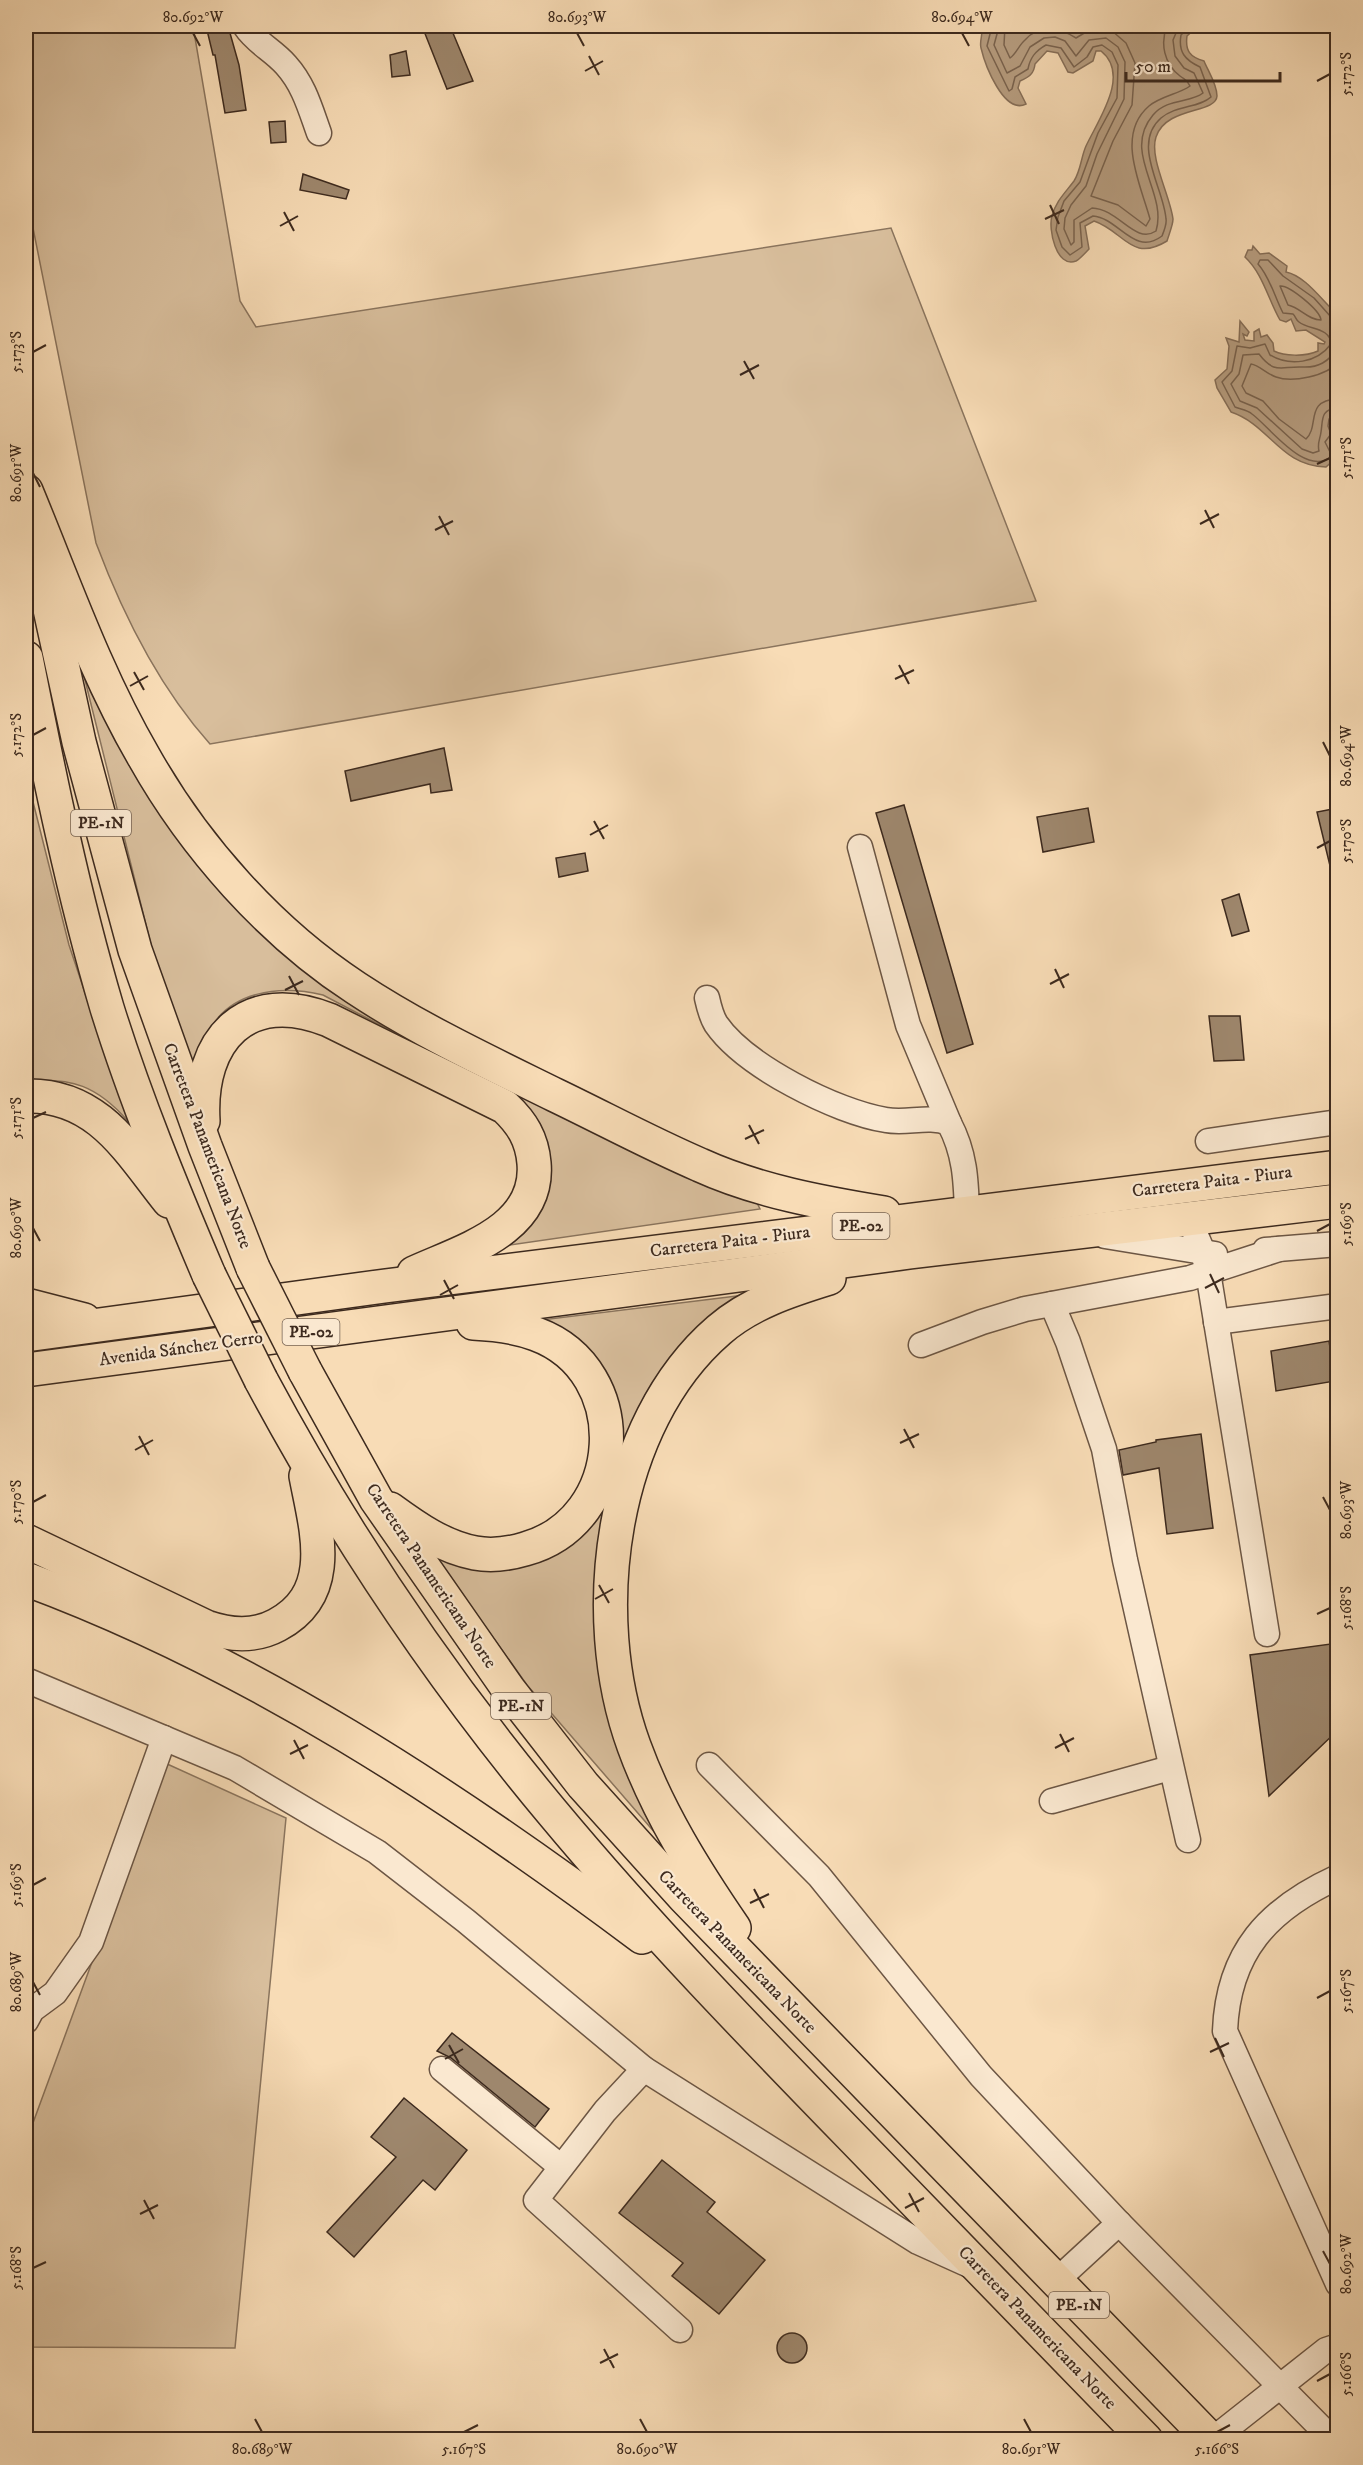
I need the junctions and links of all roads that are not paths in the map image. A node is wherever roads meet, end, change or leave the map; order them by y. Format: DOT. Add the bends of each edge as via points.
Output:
graph roads {
  1 [pos="245,26"];
  2 [pos="319,133"];
  3 [pos="26,492"];
  4 [pos="26,658"];
  5 [pos="860,847"];
  6 [pos="707,998"];
  7 [pos="26,1096"];
  8 [pos="1338,1122"];
  9 [pos="949,1123"];
  10 [pos="1208,1141"];
  11 [pos="205,1146"];
  12 [pos="1338,1167"];
  13 [pos="1338,1201"];
  14 [pos="967,1212"];
  15 [pos="915,1219"];
  16 [pos="1189,1219"];
  17 [pos="188,1225"];
  18 [pos="1080,1232"];
  19 [pos="1338,1244"];
  20 [pos="910,1252"];
  21 [pos="1206,1262"];
  22 [pos="385,1286"];
  23 [pos="337,1293"];
  24 [pos="1052,1304"];
  25 [pos="26,1305"];
  26 [pos="1338,1306"];
  27 [pos="408,1320"];
  28 [pos="1216,1322"];
  29 [pos="107,1324"];
  30 [pos="26,1335"];
  31 [pos="921,1345"];
  32 [pos="84,1363"];
  33 [pos="26,1370"];
  34 [pos="26,1394"];
  35 [pos="303,1459"];
  36 [pos="376,1499"];
  37 [pos="26,1540"];
  38 [pos="26,1579"];
  39 [pos="1267,1634"];
  40 [pos="26,1680"];
  41 [pos="164,1738"];
  42 [pos="709,1765"];
  43 [pos="1170,1768"];
  44 [pos="1052,1802"];
  45 [pos="1188,1840"];
  46 [pos="1338,1877"];
  47 [pos="698,1979"];
  48 [pos="786,2004"];
  49 [pos="26,2021"];
  50 [pos="644,2068"];
  51 [pos="442,2069"];
  52 [pos="561,2167"];
  53 [pos="1119,2223"];
  54 [pos="983,2272"];
  55 [pos="1056,2281"];
  56 [pos="1338,2284"];
  57 [pos="680,2330"];
  58 [pos="1338,2346"];
  59 [pos="1278,2387"];
  60 [pos="1146,2439"];
  61 [pos="1211,2439"];
  62 [pos="1333,2439"];
  1 -- 2 [label="lane" via="297,79"];
  3 -- 11 [label="highway, Carretera Panamericana Norte / PE-1N" via="79,742 135,950"];
  3 -- 15 [label="highway" via="99,667 144,758 215,859 261,909 313,956 355,988 406,1018 701,1166 795,1195"];
  4 -- 17 [label="highway, Carretera Panamericana Norte / PE-1N" via="76,888 107,1008"];
  5 -- 9 [label="lane" via="908,1025"];
  6 -- 9 [label="lane" via="717,1025 748,1055 828,1104 885,1120 908,1123 938,1119"];
  7 -- 17 [label="highway" via="66,1101 92,1113 114,1133"];
  8 -- 10 [label="lane"];
  9 -- 14 [label="lane" via="962,1150"];
  11 -- 22 [label="highway" via="202,1090 210,1060 219,1044 240,1023 279,1009 303,1011 329,1020 505,1107 521,1124 533,1155 532,1190 522,1211 493,1236"];
  11 -- 36 [label="highway, Carretera Panamericana Norte / PE-1N, bridge" via="253,1268"];
  12 -- 14 [label="highway, Carretera Paita - Piura / PE-02"];
  13 -- 16 [label="highway, Carretera Paita - Piura / PE-02"];
  14 -- 15 [label="highway, Carretera Paita - Piura / PE-02"];
  15 -- 22 [label="highway, Carretera Paita - Piura / PE-02"];
  16 -- 18 [label="highway, Carretera Paita - Piura / PE-02"];
  16 -- 21 [label="lane"];
  17 -- 35 [label="highway, Carretera Panamericana Norte / PE-1N, bridge" via="209,1275"];
  18 -- 20 [label="highway, Carretera Paita - Piura / PE-02"];
  18 -- 21 [label="lane"];
  19 -- 21 [label="lane" via="1279,1249"];
  20 -- 27 [label="highway, Carretera Paita - Piura / PE-02"];
  20 -- 48 [label="highway" via="765,1301 721,1328 697,1350 665,1393 638,1450 614,1549 612,1623 618,1680 634,1745 660,1808 707,1888"];
  21 -- 24 [label="lane" via="1190,1278"];
  21 -- 28 [label="lane"];
  22 -- 23 [label="highway, Carretera Paita - Piura / PE-02"];
  23 -- 29 [label="highway, Avenida Sánchez Cerro / PE-02"];
  24 -- 31 [label="lane" via="982,1322"];
  24 -- 43 [label="lane" via="1104,1449"];
  25 -- 29 [label="highway"];
  26 -- 28 [label="lane"];
  27 -- 32 [label="highway, Avenida Sánchez Cerro / PE-02"];
  27 -- 36 [label="highway" via="518,1328 563,1348 584,1369 597,1392 606,1421 605,1462 598,1486 571,1524 532,1547 502,1554 476,1553 444,1543"];
  28 -- 39 [label="lane"];
  29 -- 30 [label="highway, Avenida Sánchez Cerro / PE-02"];
  32 -- 33 [label="highway, Avenida Sánchez Cerro / PE-02"];
  32 -- 34 [label="highway"];
  35 -- 37 [label="highway" via="317,1532 316,1577 297,1612 258,1632 229,1633 206,1627"];
  35 -- 47 [label="highway, Carretera Panamericana Norte / PE-1N" via="409,1622 477,1716 552,1811"];
  36 -- 48 [label="highway, Carretera Panamericana Norte / PE-1N" via="509,1690 583,1785"];
  38 -- 47 [label="highway" via="120,1616 327,1723 549,1867"];
  40 -- 41 [label="lane"];
  41 -- 49 [label="lane" via="91,1942 55,1993 32,2010"];
  41 -- 50 [label="lane" via="235,1768 377,1852"];
  42 -- 53 [label="lane" via="819,1876 981,2076"];
  43 -- 44 [label="lane"];
  43 -- 45 [label="lane"];
  46 -- 56 [label="lane" via="1309,1890 1258,1932 1242,1955 1226,2006 1225,2031"];
  47 -- 54 [label="highway, Carretera Panamericana Norte / PE-1N"];
  48 -- 55 [label="highway, Carretera Panamericana Norte / PE-1N"];
  50 -- 52 [label="lane"];
  50 -- 54 [label="lane" via="918,2242"];
  51 -- 52 [label="lane"];
  52 -- 57 [label="lane" via="536,2200"];
  53 -- 55 [label="lane"];
  53 -- 59 [label="lane"];
  54 -- 60 [label="highway, Carretera Panamericana Norte / PE-1N"];
  55 -- 61 [label="highway, Carretera Panamericana Norte / PE-1N"];
  58 -- 59 [label="lane" via="1326,2350"];
  59 -- 61 [label="lane"];
  59 -- 62 [label="lane"];
}
